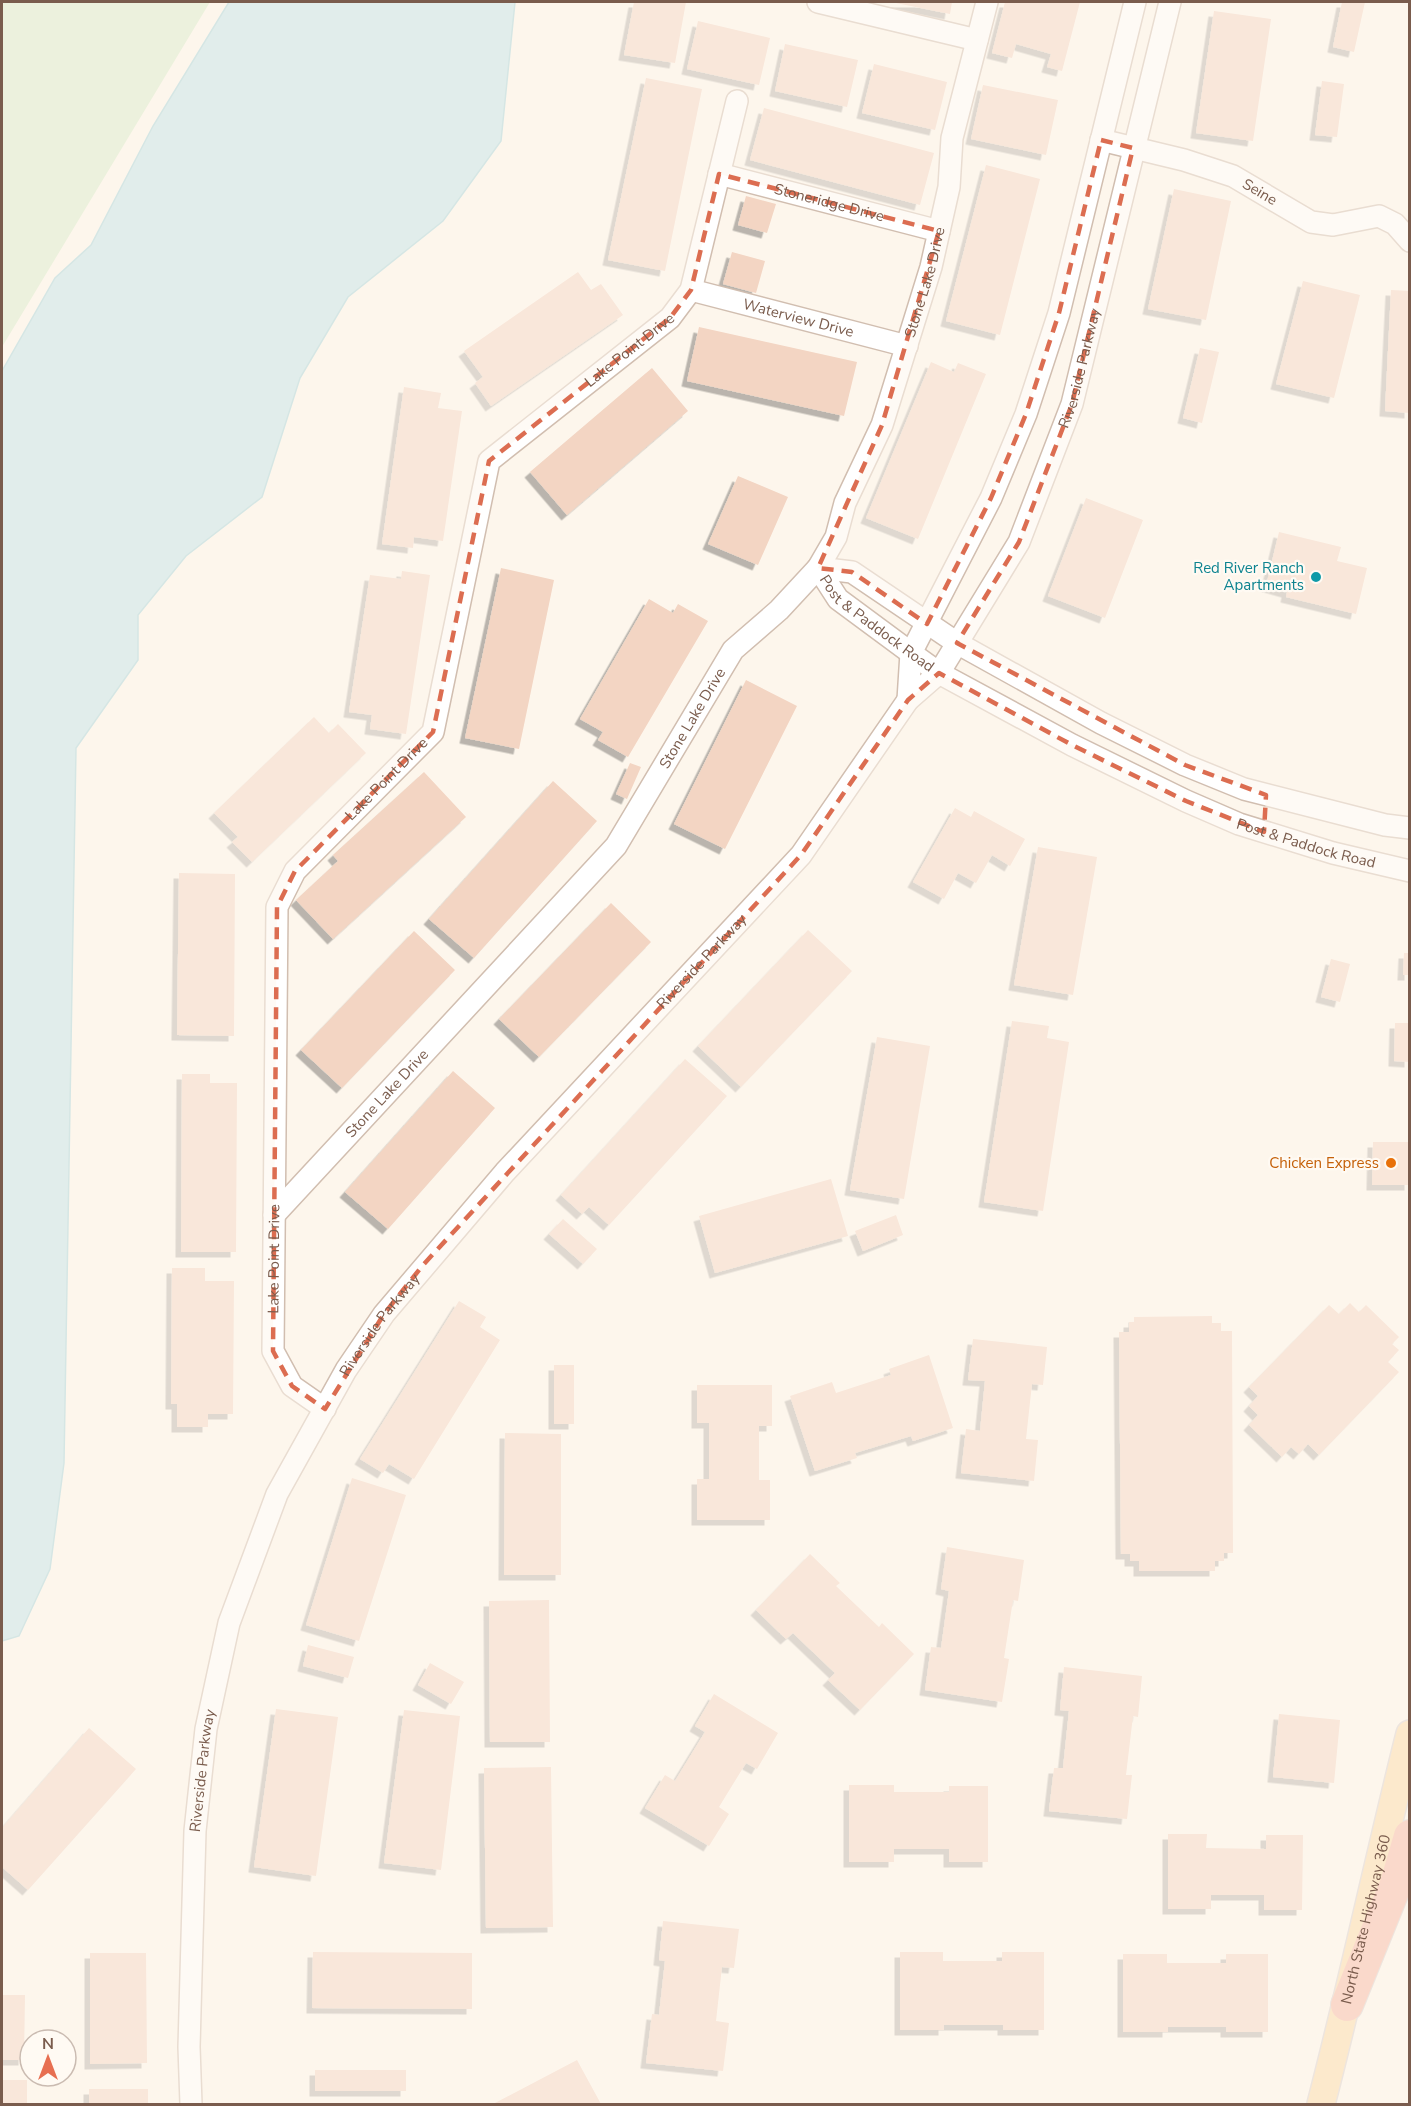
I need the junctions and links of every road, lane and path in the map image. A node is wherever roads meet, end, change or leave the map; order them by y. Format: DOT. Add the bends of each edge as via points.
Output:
graph roads {
  1 [pos="818,2"];
  2 [pos="987,2"];
  3 [pos="1135,2"];
  4 [pos="1170,2"];
  5 [pos="977,40"];
  6 [pos="737,101"];
  7 [pos="1101,140"];
  8 [pos="1133,148"];
  9 [pos="719,174"];
  10 [pos="939,231"];
  11 [pos="1410,241"];
  12 [pos="691,290"];
  13 [pos="907,346"];
  14 [pos="818,568"];
  15 [pos="927,624"];
  16 [pos="957,643"];
  17 [pos="911,653"];
  18 [pos="939,673"];
  19 [pos="908,700"];
  20 [pos="1266,795"];
  21 [pos="1410,828"];
  22 [pos="1264,832"];
  23 [pos="1410,871"];
  24 [pos="274,1215"];
  25 [pos="325,1409"];
  26 [pos="1410,1734"];
  27 [pos="1410,1836"];
  28 [pos="1347,2005"];
  29 [pos="191,2104"];
  30 [pos="1322,2104"];
  1 -- 5 [label="street"];
  2 -- 5 [label="street, Stone Lake Drive"];
  3 -- 7 [label="street"];
  4 -- 8 [label="street, Riverside Parkway"];
  5 -- 10 [label="street, Stone Lake Drive" via="952,138 949,187"];
  6 -- 9 [label="street, Lake Point Drive"];
  7 -- 8 [label="street, Seine"];
  7 -- 15 [label="street" via="1059,313 1026,414 991,498"];
  8 -- 11 [label="street, Seine" via="1233,176 1311,222 1333,225 1379,216 1395,224"];
  8 -- 16 [label="street, Riverside Parkway" via="1072,404 1019,542"];
  9 -- 10 [label="street, Stoneridge Drive"];
  9 -- 12 [label="street, Lake Point Drive"];
  10 -- 13 [label="street, Stone Lake Drive"];
  12 -- 13 [label="street, Waterview Drive"];
  12 -- 24 [label="street, Lake Point Drive" via="670,318 489,461 433,732 295,871 277,907"];
  13 -- 14 [label="street, Stone Lake Drive" via="882,425 845,503 836,537"];
  14 -- 15 [label="street, Post & Paddock Road" via="852,572"];
  14 -- 17 [label="street, Post & Paddock Road" via="838,599"];
  14 -- 24 [label="street, Stone Lake Drive" via="779,610 733,650 616,846"];
  15 -- 16 [label="street, Post & Paddock Road"];
  15 -- 17 [label="street"];
  16 -- 18 [label="street, Riverside Parkway"];
  16 -- 20 [label="street, Post & Paddock Road" via="1185,765"];
  17 -- 18 [label="street, Post & Paddock Road"];
  17 -- 19 [label="street"];
  18 -- 19 [label="street, Riverside Parkway"];
  18 -- 22 [label="street, Post & Paddock Road" via="1186,801"];
  19 -- 25 [label="street, Riverside Parkway" via="801,855 423,1265 384,1314"];
  20 -- 21 [label="street, Post & Paddock Road"];
  20 -- 22 [label="street"];
  22 -- 23 [label="street, Post & Paddock Road"];
  24 -- 25 [label="street, Lake Point Drive" via="273,1351 292,1386"];
  25 -- 29 [label="street, Riverside Parkway" via="277,1494 229,1623 206,1729 195,1831"];
  26 -- 28 [label="main road, North State Highway 360"];
  27 -- 28 [label="highway" via="1396,1884"];
  28 -- 30 [label="main road, North State Highway 360"];
}
